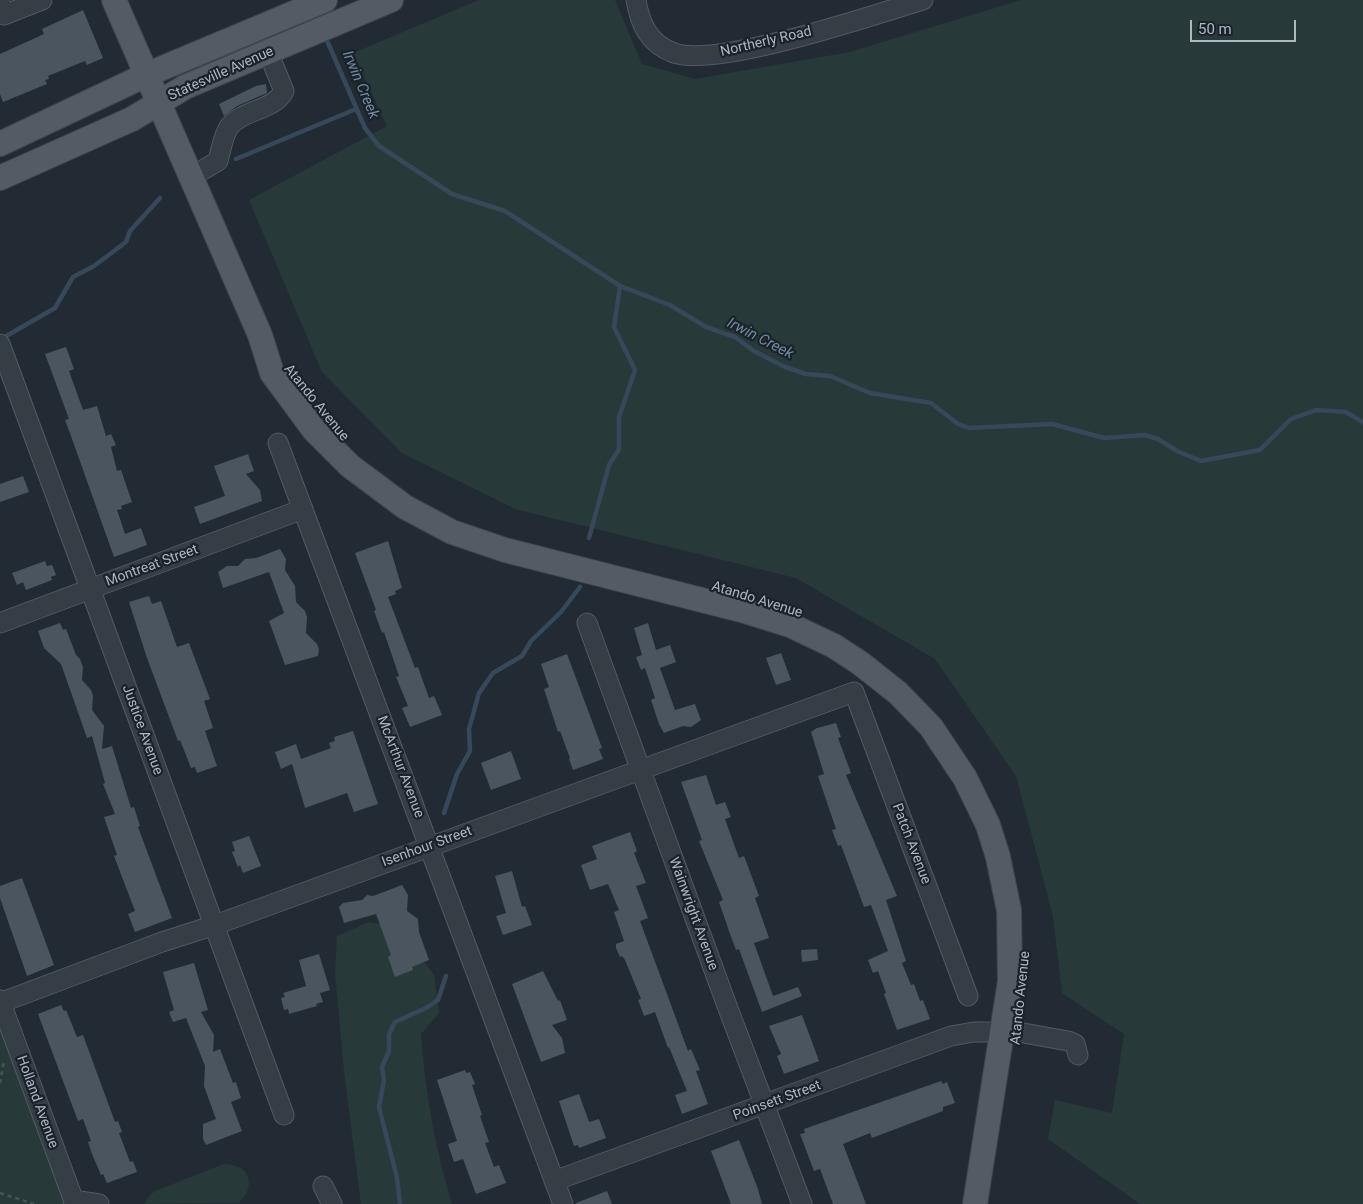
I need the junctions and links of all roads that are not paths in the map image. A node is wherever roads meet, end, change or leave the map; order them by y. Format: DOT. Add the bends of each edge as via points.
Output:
graph roads {
  1 [pos="42,0"];
  2 [pos="114,0"];
  3 [pos="325,0"];
  4 [pos="390,0"];
  5 [pos="636,0"];
  6 [pos="923,0"];
  7 [pos="1,14"];
  8 [pos="279,48"];
  9 [pos="146,75"];
  10 [pos="159,103"];
  11 [pos="0,144"];
  12 [pos="191,177"];
  13 [pos="0,178"];
  14 [pos="0,344"];
  15 [pos="278,443"];
  16 [pos="303,510"];
  17 [pos="90,589"];
  18 [pos="0,623"];
  19 [pos="587,623"];
  20 [pos="854,692"];
  21 [pos="641,769"];
  22 [pos="430,845"];
  23 [pos="216,925"];
  24 [pos="968,996"];
  25 [pos="0,1002"];
  26 [pos="1010,1032"];
  27 [pos="1078,1055"];
  28 [pos="764,1106"];
  29 [pos="284,1115"];
  30 [pos="554,1181"];
  31 [pos="323,1186"];
  32 [pos="74,1202"];
  33 [pos="99,1204"];
  34 [pos="332,1204"];
  35 [pos="563,1204"];
  36 [pos="802,1204"];
  37 [pos="974,1204"];
  38 [pos="990,1204"];
  1 -- 7 [label="street"];
  2 -- 9 [label="main road, Atando Avenue"];
  3 -- 9 [label="main road, Statesville Avenue"];
  4 -- 8 [label="main road, Statesville Avenue"];
  5 -- 6 [label="street, Northerly Road" via="646,33 652,39 676,53 694,56 737,50 799,35"];
  8 -- 10 [label="main road, Statesville Avenue" via="185,87"];
  8 -- 12 [label="street" via="284,91 280,99 236,119 228,129 218,161"];
  9 -- 10 [label="main road, Atando Avenue"];
  9 -- 11 [label="main road, Statesville Avenue"];
  10 -- 12 [label="main road, Atando Avenue"];
  10 -- 13 [label="main road, Statesville Avenue" via="132,119"];
  12 -- 26 [label="main road, Atando Avenue" via="260,335 272,373 314,430 363,477 420,516 469,539 790,625 848,655 898,693 930,727 956,763 982,810 998,857 1009,910"];
  14 -- 17 [label="street, Justice Avenue"];
  15 -- 16 [label="street, McArthur Avenue"];
  16 -- 17 [label="street, Montreat Street"];
  16 -- 22 [label="street, McArthur Avenue"];
  17 -- 18 [label="street, Montreat Street"];
  17 -- 23 [label="street, Justice Avenue"];
  19 -- 21 [label="street, Wainwright Avenue"];
  20 -- 21 [label="street, Isenhour Street"];
  20 -- 24 [label="street, Patch Avenue"];
  21 -- 22 [label="street, Isenhour Street"];
  21 -- 28 [label="street, Wainwright Avenue"];
  22 -- 23 [label="street, Isenhour Street"];
  22 -- 30 [label="street, McArthur Avenue"];
  23 -- 25 [label="street, Isenhour Street"];
  23 -- 29 [label="street, Justice Avenue"];
  25 -- 32 [label="street, Holland Avenue"];
  26 -- 27 [label="street, Poinsett Street" via="1068,1041 1075,1044"];
  26 -- 28 [label="street, Poinsett Street" via="951,1036"];
  26 -- 37 [label="main road, Atando Avenue"];
  26 -- 38 [label="main road, Atando Avenue"];
  28 -- 30 [label="street, Poinsett Street"];
  28 -- 36 [label="street, Wainwright Avenue"];
  30 -- 35 [label="street, McArthur Avenue"];
  31 -- 34 [label="street"];
  32 -- 33 [label="street"];
}
